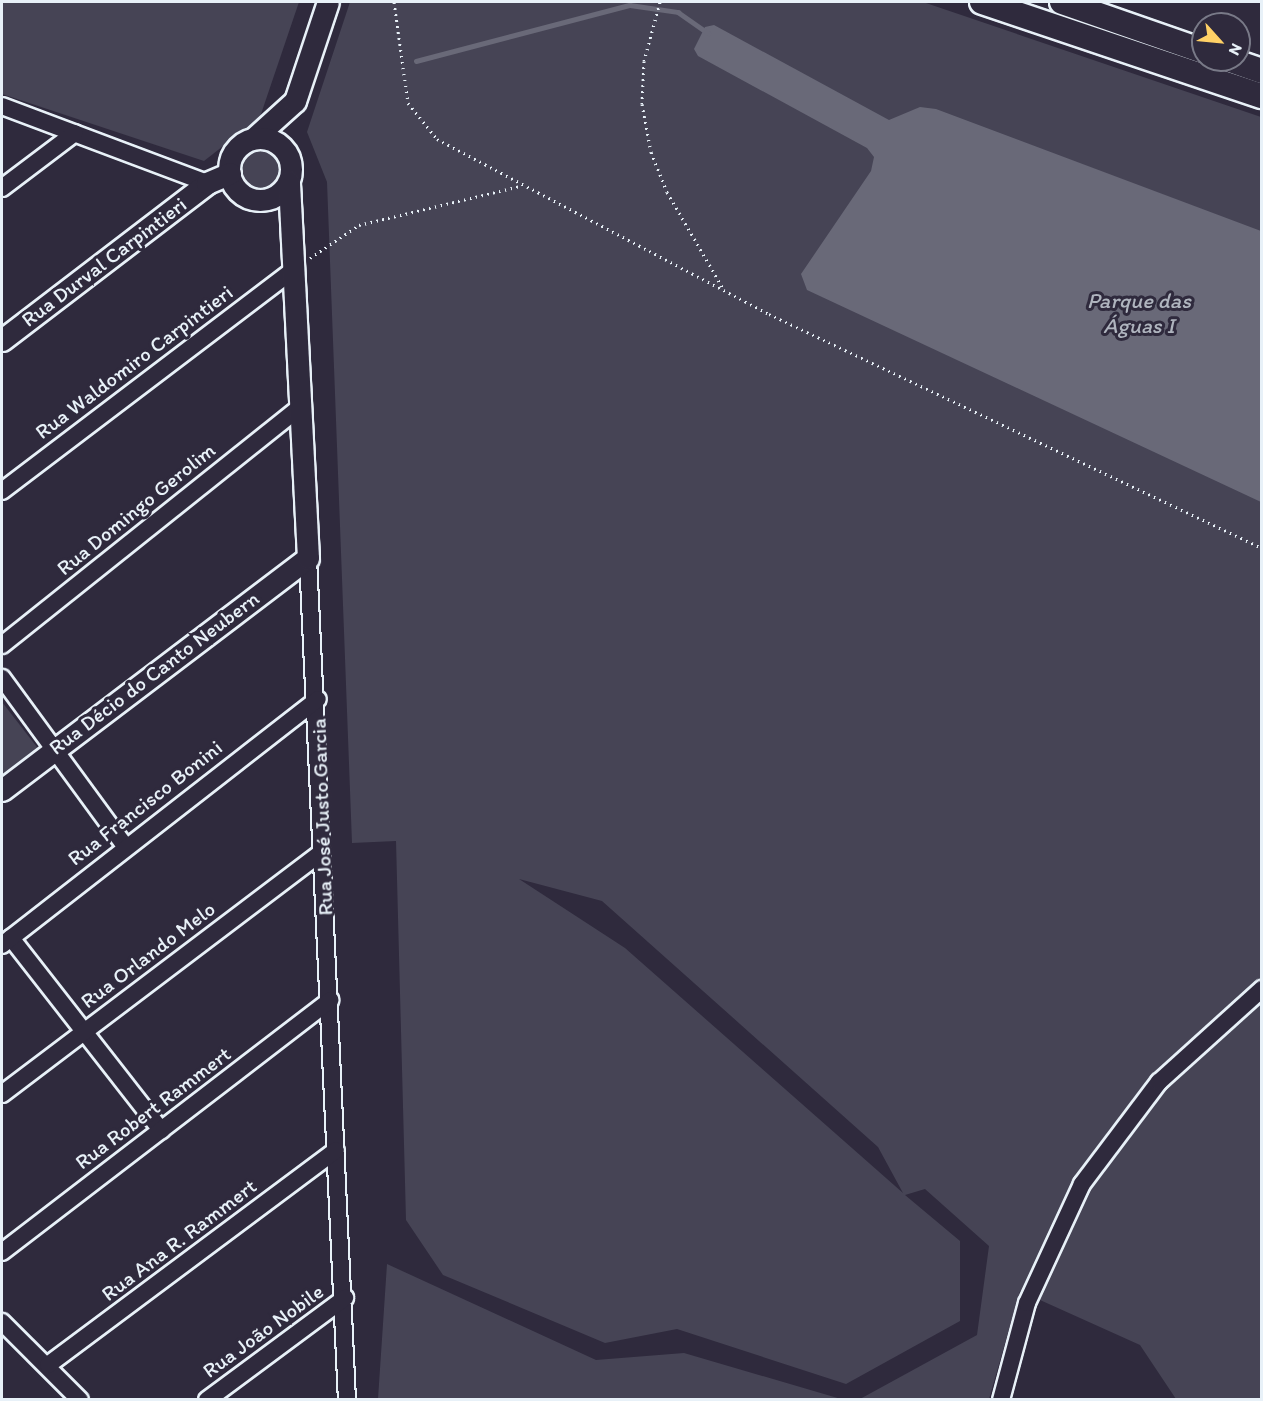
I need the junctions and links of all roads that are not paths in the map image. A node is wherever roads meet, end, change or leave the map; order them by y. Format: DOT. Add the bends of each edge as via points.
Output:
graph roads {
  1 [pos="328,2"];
  2 [pos="982,2"];
  3 [pos="1062,2"];
  4 [pos="1191,47"];
  5 [pos="1262,96"];
  6 [pos="2,106"];
  7 [pos="290,111"];
  8 [pos="75,133"];
  9 [pos="254,138"];
  10 [pos="287,152"];
  11 [pos="230,173"];
  12 [pos="289,181"];
  13 [pos="207,183"];
  14 [pos="2,188"];
  15 [pos="266,200"];
  16 [pos="293,234"];
  17 [pos="293,270"];
  18 [pos="2,340"];
  19 [pos="299,408"];
  20 [pos="2,491"];
  21 [pos="308,558"];
  22 [pos="2,645"];
  23 [pos="2,678"];
  24 [pos="318,699"];
  25 [pos="54,747"];
  26 [pos="2,790"];
  27 [pos="125,846"];
  28 [pos="322,852"];
  29 [pos="6,941"];
  30 [pos="1262,989"];
  31 [pos="330,1000"];
  32 [pos="84,1032"];
  33 [pos="2,1094"];
  34 [pos="161,1130"];
  35 [pos="336,1150"];
  36 [pos="2,1252"];
  37 [pos="345,1298"];
  38 [pos="2,1322"];
  39 [pos="48,1365"];
  40 [pos="80,1400"];
  41 [pos="207,1400"];
  42 [pos="347,1400"];
  43 [pos="1001,1400"];
  1 -- 7 [label="street"];
  2 -- 5 [label="main road"];
  3 -- 4 [label="main road"];
  6 -- 8 [label="street"];
  7 -- 9 [label="street"];
  7 -- 10 [label="street"];
  8 -- 13 [label="street"];
  8 -- 14 [label="street"];
  9 -- 10 [label="street" via="272,140"];
  9 -- 11 [label="street" via="233,154"];
  10 -- 12 [label="street"];
  11 -- 13 [label="street, Rua Durval Carpintieri"];
  11 -- 15 [label="street" via="247,197"];
  12 -- 15 [label="street"];
  12 -- 16 [label="street, Rua José Justo Garcia"];
  13 -- 18 [label="street, Rua Durval Carpintieri"];
  15 -- 16 [label="street"];
  16 -- 17 [label="street, Rua José Justo Garcia"];
  17 -- 19 [label="street, Rua José Justo Garcia"];
  17 -- 20 [label="street, Rua Waldomiro Carpintieri"];
  19 -- 21 [label="street, Rua José Justo Garcia"];
  19 -- 22 [label="street, Rua Domingo Gerolim"];
  21 -- 24 [label="street, Rua José Justo Garcia"];
  21 -- 25 [label="street, Rua Décio do Canto Neubern"];
  23 -- 25 [label="street"];
  24 -- 27 [label="street, Rua Francisco Bonini"];
  24 -- 28 [label="street, Rua José Justo Garcia"];
  25 -- 26 [label="street, Rua Décio do Canto Neubern"];
  25 -- 27 [label="street"];
  27 -- 29 [label="street, Rua Francisco Bonini"];
  28 -- 31 [label="street, Rua José Justo Garcia"];
  28 -- 32 [label="street, Rua Orlando Melo"];
  29 -- 32 [label="street"];
  30 -- 43 [label="street" via="1159,1082 1082,1184 1027,1303"];
  31 -- 34 [label="street, Rua Robert Rammert"];
  31 -- 35 [label="street, Rua José Justo Garcia"];
  32 -- 33 [label="street, Rua Orlando Melo"];
  32 -- 34 [label="street"];
  34 -- 36 [label="street, Rua Robert Rammert"];
  35 -- 37 [label="street, Rua José Justo Garcia"];
  35 -- 39 [label="street, Rua Ana R. Rammert"];
  37 -- 41 [label="street, Rua João Nobile"];
  37 -- 42 [label="street, Rua José Justo Garcia"];
  38 -- 39 [label="street"];
  39 -- 40 [label="street"];
}
